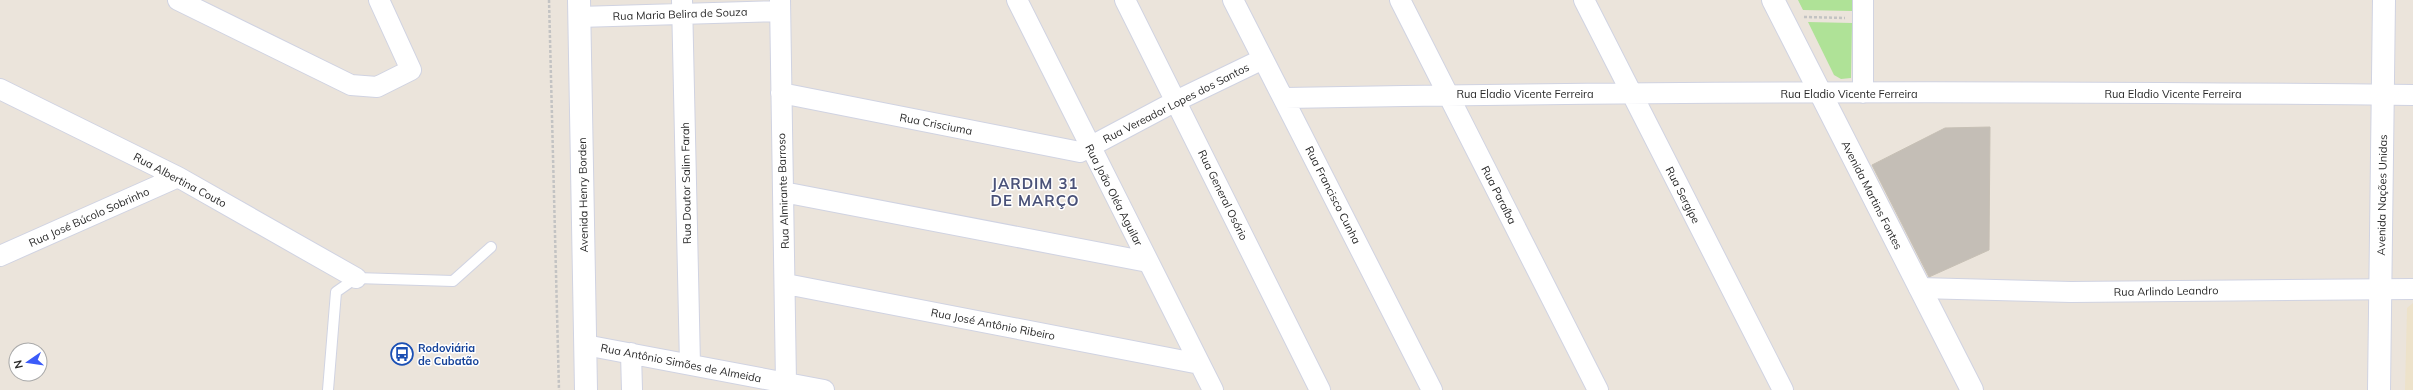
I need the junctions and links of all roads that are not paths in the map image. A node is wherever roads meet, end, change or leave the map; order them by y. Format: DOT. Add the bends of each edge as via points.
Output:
graph roads {
  1 [pos="178,0"];
  2 [pos="379,0"];
  3 [pos="1017,0"];
  4 [pos="1125,0"];
  5 [pos="1233,0"];
  6 [pos="1400,0"];
  7 [pos="1584,0"];
  8 [pos="2384,0"];
  9 [pos="780,6"];
  10 [pos="683,7"];
  11 [pos="579,8"];
  12 [pos="1777,9"];
  13 [pos="1863,9"];
  14 [pos="1263,58"];
  15 [pos="0,89"];
  16 [pos="780,93"];
  17 [pos="1863,93"];
  18 [pos="1631,94"];
  19 [pos="1821,94"];
  20 [pos="1448,95"];
  21 [pos="2384,95"];
  22 [pos="2413,95"];
  23 [pos="1285,98"];
  24 [pos="1176,101"];
  25 [pos="1090,147"];
  26 [pos="178,177"];
  27 [pos="783,192"];
  28 [pos="491,247"];
  29 [pos="0,256"];
  30 [pos="1148,262"];
  31 [pos="356,278"];
  32 [pos="786,284"];
  33 [pos="1918,288"];
  34 [pos="2381,288"];
  35 [pos="2413,289"];
  36 [pos="585,345"];
  37 [pos="631,354"];
  38 [pos="1200,364"];
  39 [pos="690,365"];
  40 [pos="786,383"];
  41 [pos="328,390"];
  42 [pos="586,390"];
  43 [pos="632,390"];
  44 [pos="824,390"];
  45 [pos="1213,390"];
  46 [pos="1320,390"];
  47 [pos="1432,390"];
  48 [pos="1598,390"];
  49 [pos="1783,390"];
  50 [pos="1972,390"];
  51 [pos="2379,390"];
  1 -- 2 [label="street" via="351,85 376,87 412,70"];
  3 -- 25 [label="street, Rua João Oléa Aguilar"];
  4 -- 24 [label="street, Rua General Osório"];
  5 -- 14 [label="street, Rua Francisco Cunha"];
  6 -- 20 [label="street, Rua Paraíba"];
  7 -- 18 [label="street, Rua Sergípe"];
  8 -- 21 [label="street, Avenida Nações Unidas"];
  9 -- 10 [label="street, Rua Maria Belira de Souza"];
  9 -- 16 [label="street, Rua Almirante Barroso"];
  10 -- 11 [label="street, Rua Maria Belira de Souza"];
  10 -- 39 [label="street, Rua Doutor Salim Farah"];
  11 -- 36 [label="street, Avenida Henry Borden"];
  12 -- 19 [label="street, Avenida Martins Fontes"];
  13 -- 17 [label="street"];
  14 -- 23 [label="street, Rua Francisco Cunha"];
  14 -- 24 [label="street, Rua Vereador Lopes dos Santos"];
  15 -- 26 [label="street, Rua Albertina Couto"];
  16 -- 25 [label="street, Rua Crisciuma" via="1080,152"];
  16 -- 27 [label="street, Rua Almirante Barroso"];
  17 -- 19 [label="street, Rua Eladio Vicente Ferreira"];
  17 -- 21 [label="street, Rua Eladio Vicente Ferreira"];
  18 -- 19 [label="street, Rua Eladio Vicente Ferreira"];
  18 -- 20 [label="street, Rua Eladio Vicente Ferreira"];
  18 -- 49 [label="street, Rua Sergípe"];
  19 -- 33 [label="street, Avenida Martins Fontes"];
  20 -- 23 [label="street, Rua Eladio Vicente Ferreira"];
  20 -- 48 [label="street, Rua Paraíba"];
  21 -- 22 [label="street, Rua Eladio Vicente Ferreira"];
  21 -- 34 [label="street, Avenida Nações Unidas"];
  23 -- 47 [label="street, Rua Francisco Cunha"];
  24 -- 25 [label="street, Rua Vereador Lopes dos Santos"];
  24 -- 46 [label="street, Rua General Osório"];
  25 -- 30 [label="street, Rua João Oléa Aguilar"];
  26 -- 29 [label="street, Rua José Búcolo Sobrinho"];
  26 -- 31 [label="street, Rua Albertina Couto"];
  27 -- 30 [label="street"];
  27 -- 32 [label="street, Rua Almirante Barroso"];
  28 -- 31 [label="lane" via="453,281"];
  30 -- 38 [label="street, Rua João Oléa Aguilar"];
  31 -- 41 [label="lane" via="336,292"];
  32 -- 38 [label="street, Rua José Antônio Ribeiro"];
  32 -- 40 [label="street, Rua Almirante Barroso"];
  33 -- 34 [label="street, Rua Arlindo Leandro" via="2064,292"];
  33 -- 50 [label="street, Avenida Martins Fontes"];
  34 -- 35 [label="street, Rua Arlindo Leandro"];
  34 -- 51 [label="street, Avenida Nações Unidas"];
  36 -- 37 [label="street, Rua Antônio Simões de Almeida"];
  36 -- 42 [label="street, Avenida Henry Borden"];
  37 -- 39 [label="street, Rua Antônio Simões de Almeida"];
  37 -- 43 [label="street"];
  38 -- 45 [label="street, Rua João Oléa Aguilar"];
  39 -- 40 [label="street, Rua Antônio Simões de Almeida"];
  40 -- 44 [label="street, Rua Antônio Simões de Almeida"];
}
